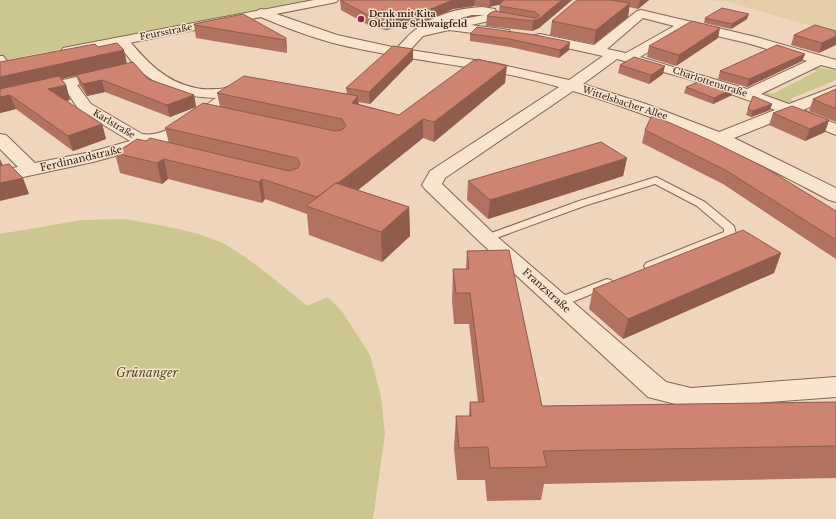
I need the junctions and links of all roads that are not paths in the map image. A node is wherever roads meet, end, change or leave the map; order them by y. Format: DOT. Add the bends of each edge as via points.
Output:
graph roads {
  1 [pos="332,0"];
  2 [pos="627,12"];
  3 [pos="262,13"];
  4 [pos="641,14"];
  5 [pos="686,24"];
  6 [pos="446,26"];
  7 [pos="549,28"];
  8 [pos="419,33"];
  9 [pos="526,36"];
  10 [pos="122,40"];
  11 [pos="598,50"];
  12 [pos="401,52"];
  13 [pos="52,55"];
  14 [pos="622,56"];
  15 [pos="820,60"];
  16 [pos="21,61"];
  17 [pos="2,62"];
  18 [pos="836,65"];
  19 [pos="143,66"];
  20 [pos="572,85"];
  21 [pos="252,88"];
  22 [pos="836,90"];
  23 [pos="223,94"];
  24 [pos="748,94"];
  25 [pos="790,110"];
  26 [pos="204,114"];
  27 [pos="226,119"];
  28 [pos="836,130"];
  29 [pos="720,138"];
  30 [pos="0,139"];
  31 [pos="160,147"];
  32 [pos="30,169"];
  33 [pos="0,176"];
  34 [pos="836,196"];
  35 [pos="487,238"];
  36 [pos="640,270"];
  37 [pos="618,279"];
  38 [pos="560,302"];
  39 [pos="836,387"];
  1 -- 3 [label="street, Feursstraße"];
  2 -- 4 [label="street"];
  3 -- 10 [label="street, Feursstraße"];
  3 -- 12 [label="street, Wittelsbacher Allee" via="322,36"];
  4 -- 5 [label="street"];
  4 -- 11 [label="street"];
  5 -- 14 [label="street"];
  5 -- 15 [label="street"];
  6 -- 8 [label="street"];
  6 -- 8 [label="street" via="491,18 492,15 491,12 483,11 444,18"];
  6 -- 9 [label="street, Charlottenstraße"];
  7 -- 9 [label="street"];
  8 -- 12 [label="street"];
  9 -- 11 [label="street, Charlottenstraße"];
  10 -- 13 [label="street, Feursstraße"];
  10 -- 19 [label="street"];
  11 -- 14 [label="street, Charlottenstraße"];
  12 -- 20 [label="street, Wittelsbacher Allee" via="516,71"];
  14 -- 20 [label="street"];
  14 -- 24 [label="street, Charlottenstraße"];
  15 -- 18 [label="street"];
  15 -- 24 [label="street"];
  16 -- 17 [label="street"];
  19 -- 23 [label="street" via="164,82 194,93"];
  19 -- 31 [label="street, Karlstraße" via="60,84 85,107 138,139"];
  20 -- 29 [label="street, Wittelsbacher Allee" via="661,114"];
  20 -- 35 [label="street, Franzstraße" via="437,175 432,185"];
  21 -- 23 [label="street" via="244,86"];
  22 -- 25 [label="street"];
  23 -- 26 [label="street" via="224,100"];
  24 -- 25 [label="street, Charlottenstraße"];
  25 -- 28 [label="street, Charlottenstraße"];
  25 -- 29 [label="street"];
  26 -- 27 [label="street"];
  26 -- 31 [label="street" via="172,135"];
  29 -- 34 [label="street, Wittelsbacher Allee"];
  30 -- 32 [label="street, Ferdinandstraße"];
  31 -- 32 [label="street, Ferdinandstraße"];
  32 -- 33 [label="street, Ferdinandstraße"];
  35 -- 36 [label="lane" via="656,180 700,204 730,228 730,234"];
  35 -- 38 [label="street, Franzstraße"];
  37 -- 38 [label="lane"];
  38 -- 39 [label="street, Franzstraße" via="658,390 691,398"];
}
